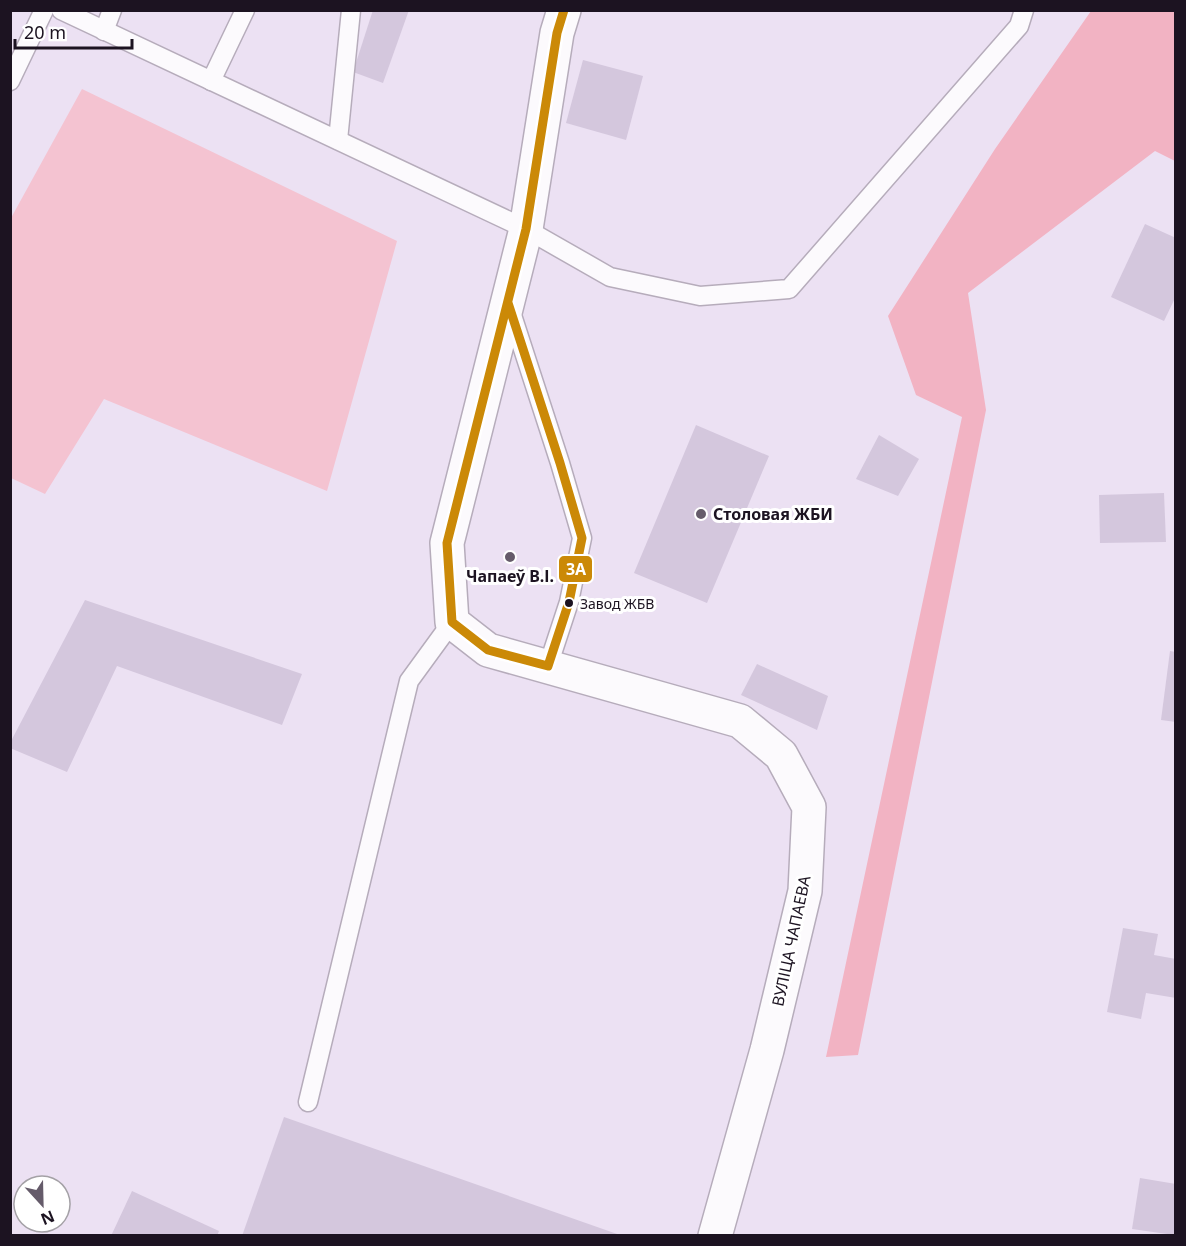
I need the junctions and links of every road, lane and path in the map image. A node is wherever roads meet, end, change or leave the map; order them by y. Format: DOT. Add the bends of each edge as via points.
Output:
graph roads {
  1 [pos="44,10"];
  2 [pos="61,10"];
  3 [pos="112,10"];
  4 [pos="245,10"];
  5 [pos="351,10"];
  6 [pos="564,10"];
  7 [pos="1024,10"];
  8 [pos="104,31"];
  9 [pos="10,81"];
  10 [pos="210,81"];
  11 [pos="338,140"];
  12 [pos="526,229"];
  13 [pos="508,303"];
  14 [pos="452,622"];
  15 [pos="548,666"];
  16 [pos="308,1102"];
  17 [pos="715,1236"];
  1 -- 9 [label="lane"];
  2 -- 8 [label="lane"];
  3 -- 8 [label="lane"];
  4 -- 10 [label="lane"];
  5 -- 11 [label="lane"];
  6 -- 12 [label="street"];
  7 -- 12 [label="lane" via="1018,26 789,289 700,296 610,277"];
  8 -- 10 [label="lane"];
  10 -- 11 [label="lane"];
  11 -- 12 [label="lane"];
  12 -- 13 [label="street"];
  13 -- 14 [label="street" via="447,543"];
  13 -- 15 [label="lane" via="582,538 569,602"];
  14 -- 15 [label="street, ВУЛІЦА ЧАПАЕВА" via="488,651"];
  14 -- 16 [label="lane" via="410,681"];
  15 -- 17 [label="street, ВУЛІЦА ЧАПАЕВА" via="740,721 781,755 808,807 805,891 768,1050"];
}
